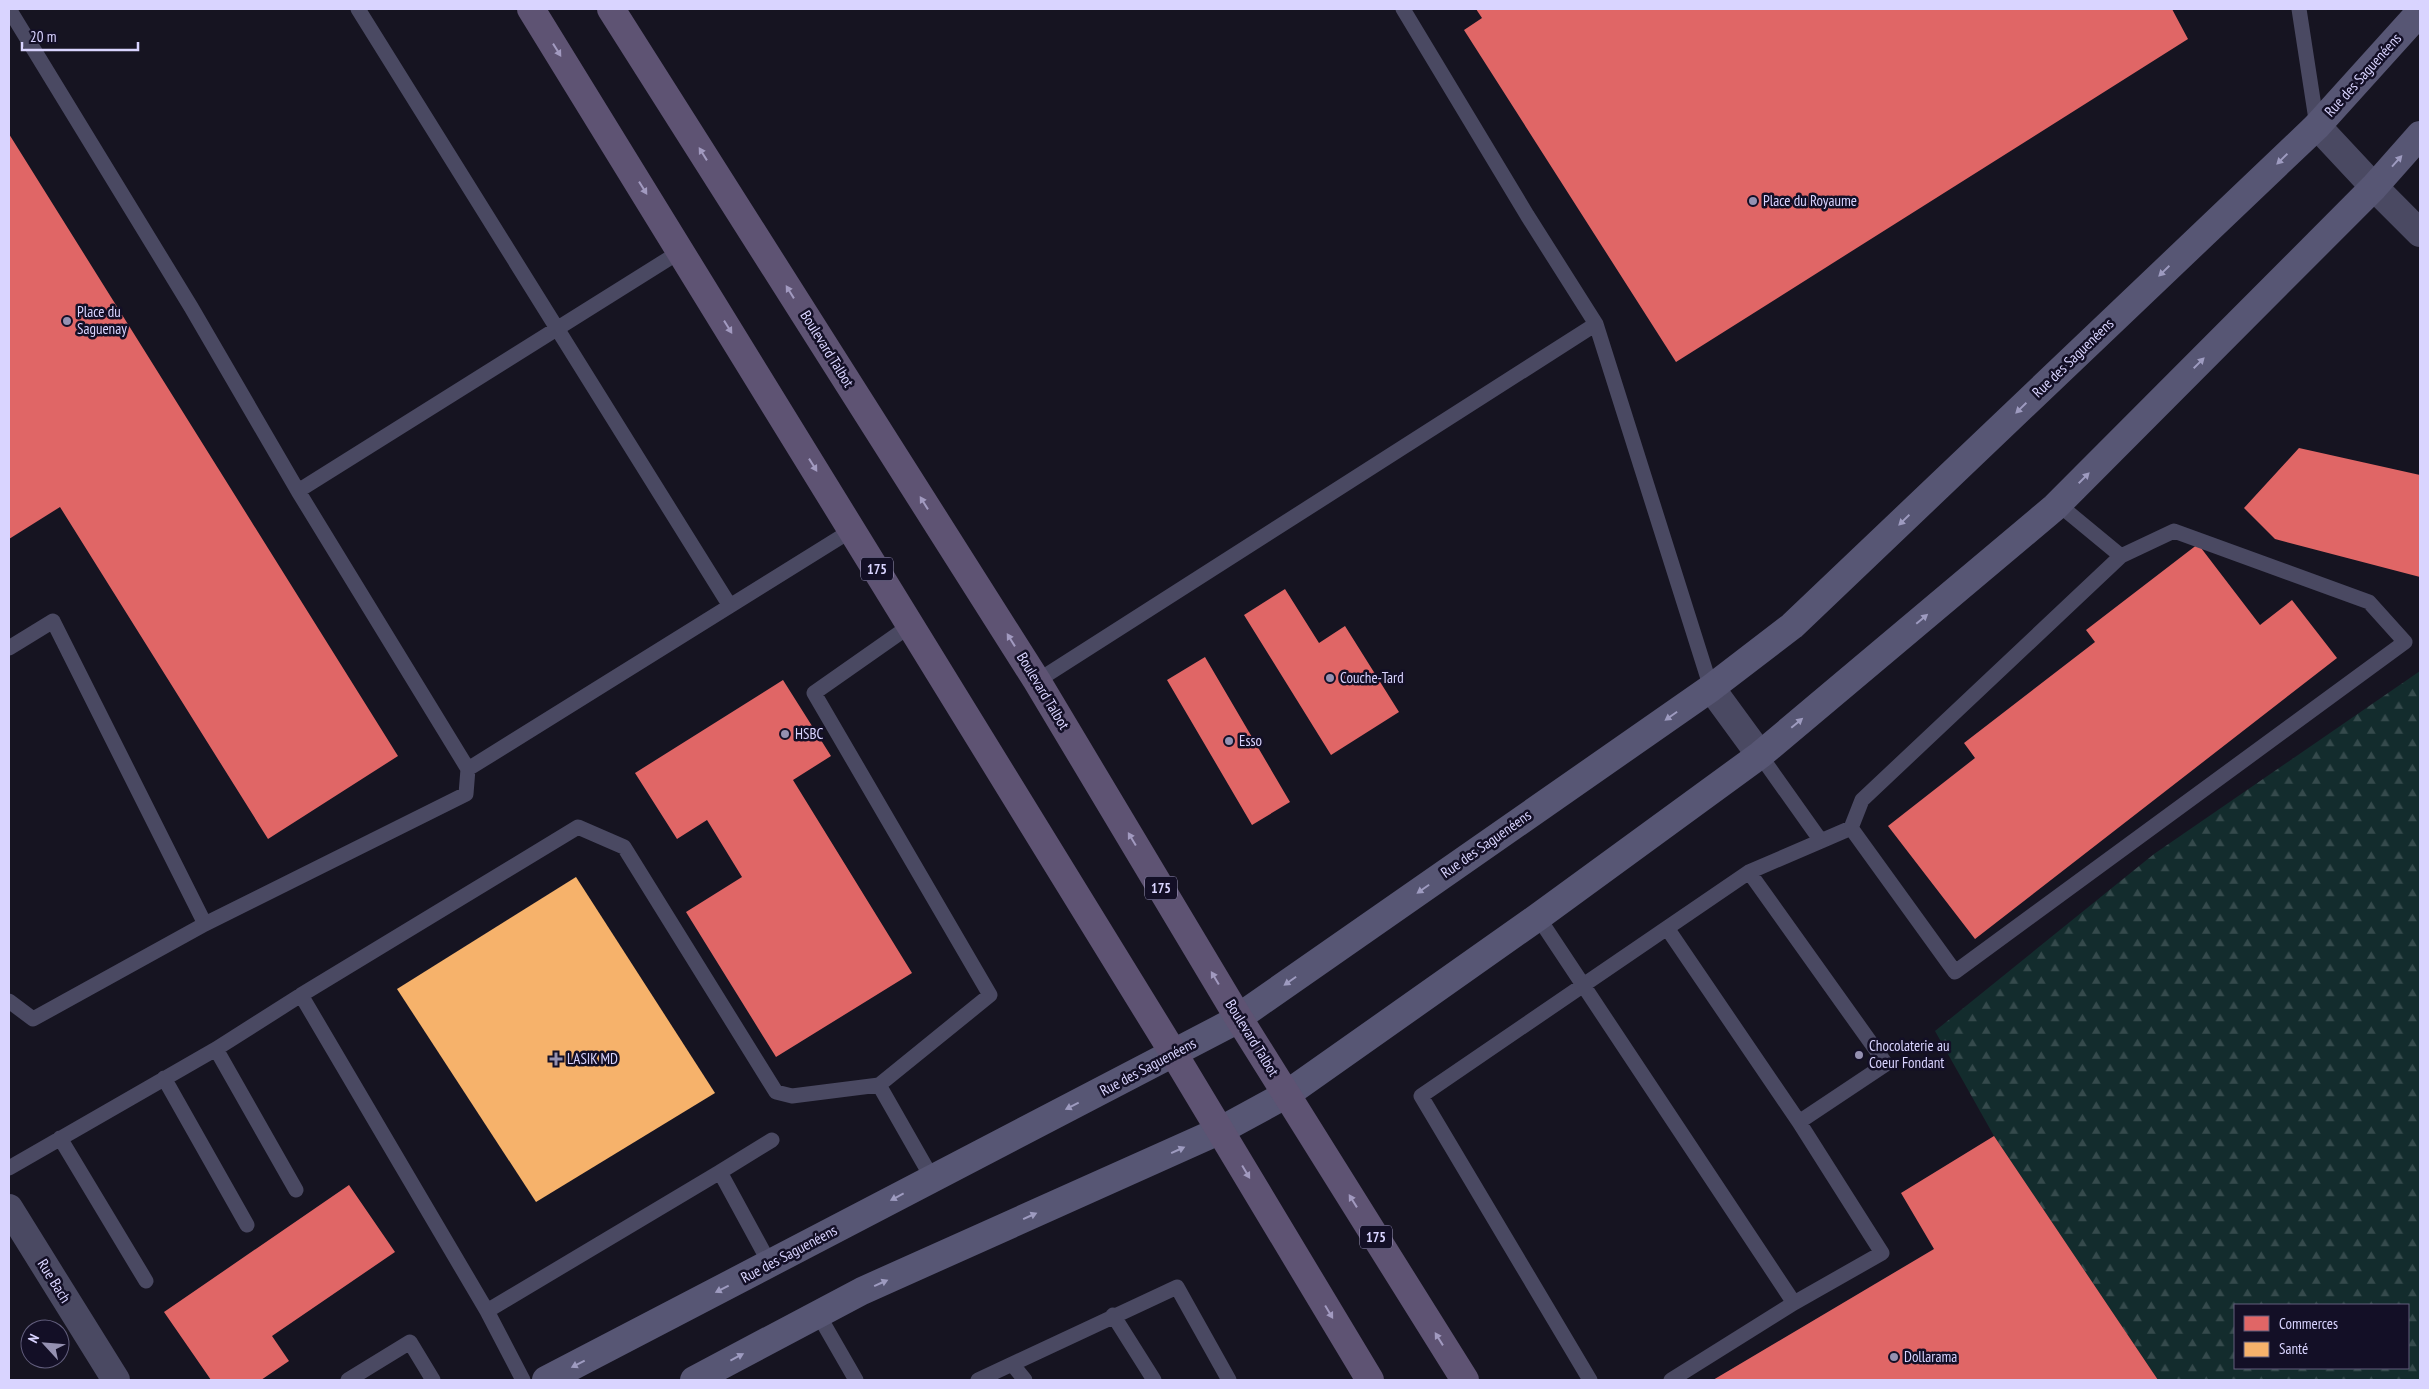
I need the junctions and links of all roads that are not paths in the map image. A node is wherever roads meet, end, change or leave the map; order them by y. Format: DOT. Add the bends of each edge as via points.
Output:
graph roads {
  1 [pos="9,9"];
  2 [pos="358,9"];
  3 [pos="532,9"];
  4 [pos="611,9"];
  5 [pos="1403,9"];
  6 [pos="2299,9"];
  7 [pos="2420,12"];
  8 [pos="2317,126"];
  9 [pos="2420,135"];
  10 [pos="2374,187"];
  11 [pos="2420,233"];
  12 [pos="681,250"];
  13 [pos="1596,324"];
  14 [pos="556,328"];
  15 [pos="298,490"];
  16 [pos="2058,504"];
  17 [pos="852,530"];
  18 [pos="2121,556"];
  19 [pos="730,606"];
  20 [pos="911,625"];
  21 [pos="9,648"];
  22 [pos="1037,681"];
  23 [pos="1711,688"];
  24 [pos="1760,755"];
  25 [pos="468,769"];
  26 [pos="1851,828"];
  27 [pos="1821,841"];
  28 [pos="1749,872"];
  29 [pos="1538,917"];
  30 [pos="205,924"];
  31 [pos="1667,928"];
  32 [pos="1583,986"];
  33 [pos="301,995"];
  34 [pos="9,1001"];
  35 [pos="1238,1017"];
  36 [pos="216,1049"];
  37 [pos="1174,1054"];
  38 [pos="164,1078"];
  39 [pos="879,1085"];
  40 [pos="1287,1094"];
  41 [pos="1800,1122"];
  42 [pos="1220,1130"];
  43 [pos="60,1138"];
  44 [pos="772,1140"];
  45 [pos="9,1168"];
  46 [pos="720,1172"];
  47 [pos="932,1178"];
  48 [pos="296,1190"];
  49 [pos="9,1208"];
  50 [pos="247,1225"];
  51 [pos="770,1264"];
  52 [pos="146,1281"];
  53 [pos="1794,1302"];
  54 [pos="487,1311"];
  55 [pos="818,1314"];
  56 [pos="1113,1315"];
  57 [pos="1012,1364"];
  58 [pos="1362,1377"];
  59 [pos="116,1380"];
  60 [pos="348,1380"];
  61 [pos="433,1380"];
  62 [pos="523,1380"];
  63 [pos="546,1380"];
  64 [pos="694,1380"];
  65 [pos="856,1380"];
  66 [pos="978,1380"];
  67 [pos="1025,1380"];
  68 [pos="1154,1380"];
  69 [pos="1230,1380"];
  70 [pos="1465,1380"];
  71 [pos="1590,1380"];
  72 [pos="1671,1380"];
  1 -- 15 [label="lane"];
  2 -- 14 [label="lane"];
  3 -- 12 [label="main road, 175, one-way"];
  22 -- 4 [label="main road, Boulevard Talbot / 175, one-way"];
  5 -- 13 [label="lane"];
  6 -- 8 [label="lane"];
  7 -- 8 [label="street, Rue des Saguenéens"];
  8 -- 10 [label="street"];
  8 -- 23 [label="street, Rue des Saguenéens, one-way" via="1792,626"];
  10 -- 9 [label="street, one-way"];
  10 -- 11 [label="street"];
  16 -- 10 [label="street, one-way"];
  12 -- 14 [label="lane"];
  12 -- 17 [label="main road, 175, one-way"];
  13 -- 22 [label="lane"];
  13 -- 23 [label="lane"];
  14 -- 15 [label="lane"];
  14 -- 19 [label="lane"];
  15 -- 25 [label="lane"];
  16 -- 18 [label="lane"];
  24 -- 16 [label="street, one-way"];
  17 -- 19 [label="lane"];
  17 -- 20 [label="main road, 175"];
  18 -- 26 [label="lane" via="1862,800"];
  18 -- 26 [label="lane" via="2174,531 2370,602 2405,642 1955,972"];
  19 -- 25 [label="lane"];
  20 -- 37 [label="main road, 175"];
  20 -- 39 [label="lane" via="814,693 990,995"];
  21 -- 30 [label="lane" via="53,622"];
  35 -- 22 [label="main road, Boulevard Talbot / 175, one-way"];
  23 -- 24 [label="street"];
  23 -- 35 [label="street, Rue des Saguenéens, one-way"];
  24 -- 27 [label="lane"];
  24 -- 29 [label="street"];
  25 -- 30 [label="lane" via="466,794"];
  26 -- 27 [label="lane"];
  27 -- 28 [label="lane"];
  28 -- 31 [label="lane"];
  28 -- 41 [label="lane" via="1886,1064"];
  29 -- 32 [label="lane"];
  29 -- 40 [label="street"];
  30 -- 34 [label="lane" via="33,1019"];
  31 -- 32 [label="lane"];
  31 -- 41 [label="lane"];
  32 -- 53 [label="lane"];
  32 -- 71 [label="lane" via="1422,1096"];
  33 -- 36 [label="lane"];
  33 -- 39 [label="lane" via="578,827 624,847 776,1092 792,1096"];
  33 -- 54 [label="lane"];
  35 -- 37 [label="street, Rue des Saguenéens"];
  35 -- 40 [label="main road, Boulevard Talbot / 175"];
  36 -- 38 [label="lane"];
  36 -- 48 [label="lane"];
  37 -- 42 [label="main road, 175"];
  37 -- 47 [label="street, Rue des Saguenéens, one-way"];
  38 -- 43 [label="lane"];
  38 -- 50 [label="lane"];
  39 -- 47 [label="lane"];
  40 -- 42 [label="street"];
  70 -- 40 [label="main road, Boulevard Talbot / 175, one-way"];
  41 -- 53 [label="lane" via="1882,1253"];
  55 -- 42 [label="street, one-way" via="862,1291"];
  42 -- 58 [label="main road, 175, one-way"];
  43 -- 45 [label="lane"];
  43 -- 52 [label="lane"];
  44 -- 46 [label="lane"];
  46 -- 51 [label="lane"];
  46 -- 54 [label="lane"];
  47 -- 51 [label="street, Rue des Saguenéens, one-way"];
  49 -- 59 [label="street, Rue Bach"];
  51 -- 63 [label="street, Rue des Saguenéens, one-way"];
  53 -- 72 [label="lane"];
  54 -- 62 [label="lane"];
  64 -- 55 [label="street, one-way"];
  55 -- 65 [label="lane"];
  56 -- 57 [label="lane"];
  56 -- 68 [label="lane"];
  56 -- 69 [label="lane" via="1177,1287"];
  57 -- 66 [label="lane"];
  57 -- 67 [label="lane"];
  60 -- 61 [label="lane" via="410,1342"];
}
